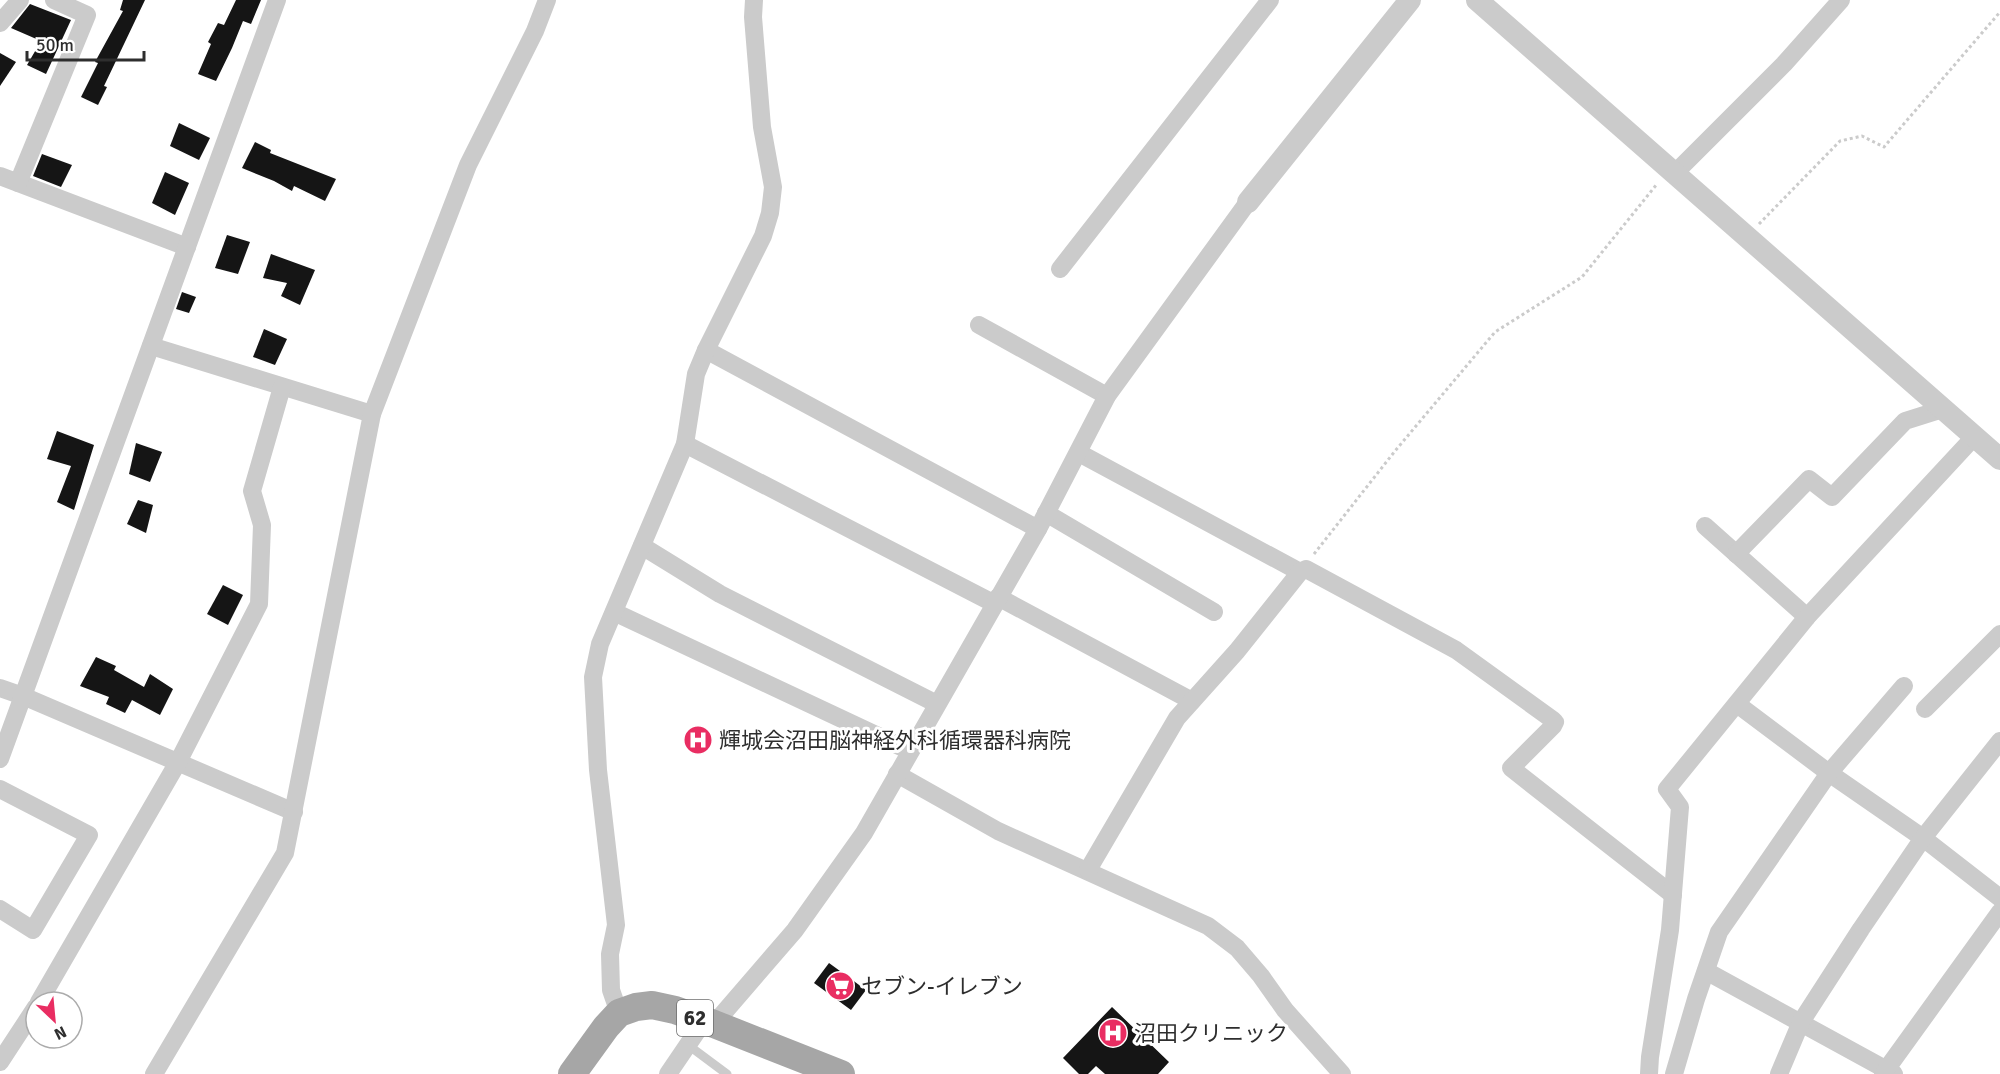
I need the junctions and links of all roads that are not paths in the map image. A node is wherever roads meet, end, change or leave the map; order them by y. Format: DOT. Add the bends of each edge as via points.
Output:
graph roads {
  1 [pos="20,0"];
  2 [pos="54,0"];
  3 [pos="277,0"];
  4 [pos="547,0"];
  5 [pos="754,0"];
  6 [pos="1270,0"];
  7 [pos="1410,0"];
  8 [pos="1477,0"];
  9 [pos="1841,0"];
  10 [pos="0,23"];
  11 [pos="1672,170"];
  12 [pos="0,176"];
  13 [pos="18,183"];
  14 [pos="1248,202"];
  15 [pos="187,247"];
  16 [pos="1060,270"];
  17 [pos="979,325"];
  18 [pos="151,346"];
  19 [pos="706,350"];
  20 [pos="282,387"];
  21 [pos="1107,396"];
  22 [pos="1943,409"];
  23 [pos="372,414"];
  24 [pos="1974,436"];
  25 [pos="685,444"];
  26 [pos="1079,453"];
  27 [pos="2000,459"];
  28 [pos="1042,521"];
  29 [pos="1705,526"];
  30 [pos="642,546"];
  31 [pos="1736,554"];
  32 [pos="1300,573"];
  33 [pos="996,600"];
  34 [pos="614,612"];
  35 [pos="1214,612"];
  36 [pos="1807,617"];
  37 [pos="2000,634"];
  38 [pos="1904,686"];
  39 [pos="0,688"];
  40 [pos="23,696"];
  41 [pos="1192,701"];
  42 [pos="937,704"];
  43 [pos="1737,704"];
  44 [pos="1926,709"];
  45 [pos="2000,741"];
  46 [pos="910,751"];
  47 [pos="0,759"];
  48 [pos="178,762"];
  49 [pos="1829,773"];
  50 [pos="897,774"];
  51 [pos="0,789"];
  52 [pos="294,812"];
  53 [pos="1923,838"];
  54 [pos="1088,870"];
  55 [pos="1672,895"];
  56 [pos="2000,898"];
  57 [pos="0,909"];
  58 [pos="2000,912"];
  59 [pos="1706,971"];
  60 [pos="46,990"];
  61 [pos="619,1013"];
  62 [pos="1801,1022"];
  63 [pos="709,1023"];
  64 [pos="24,1025"];
  65 [pos="688,1045"];
  66 [pos="0,1062"];
  67 [pos="826,1072"];
  68 [pos="1888,1072"];
  69 [pos="154,1074"];
  70 [pos="572,1074"];
  71 [pos="668,1074"];
  72 [pos="727,1074"];
  73 [pos="1342,1074"];
  74 [pos="1650,1074"];
  75 [pos="1674,1074"];
  76 [pos="1779,1074"];
  1 -- 10 [label="street"];
  2 -- 13 [label="street" via="87,15"];
  3 -- 15 [label="street"];
  4 -- 23 [label="street" via="468,165"];
  5 -- 19 [label="street" via="762,127 773,187 770,213 763,236"];
  6 -- 16 [label="street"];
  7 -- 14 [label="street"];
  8 -- 11 [label="street"];
  9 -- 11 [label="street" via="1784,64"];
  11 -- 22 [label="street"];
  12 -- 13 [label="street"];
  13 -- 15 [label="street"];
  14 -- 21 [label="street"];
  15 -- 18 [label="street"];
  17 -- 21 [label="street"];
  18 -- 20 [label="street"];
  18 -- 40 [label="street"];
  19 -- 25 [label="street" via="696,374"];
  19 -- 28 [label="street"];
  20 -- 23 [label="street"];
  20 -- 48 [label="street" via="252,491 262,525 259,604"];
  21 -- 26 [label="street"];
  22 -- 24 [label="street"];
  22 -- 31 [label="street" via="1905,421 1832,496 1809,479"];
  23 -- 52 [label="street"];
  24 -- 27 [label="street"];
  24 -- 36 [label="street"];
  25 -- 30 [label="street"];
  25 -- 33 [label="street"];
  26 -- 28 [label="street"];
  26 -- 32 [label="street"];
  28 -- 33 [label="street"];
  28 -- 35 [label="street"];
  29 -- 31 [label="street"];
  30 -- 34 [label="street"];
  30 -- 42 [label="street" via="720,594"];
  31 -- 36 [label="street"];
  32 -- 41 [label="street"];
  32 -- 55 [label="street" via="1306,569 1456,650 1553,720 1553,726 1511,768"];
  33 -- 41 [label="street"];
  33 -- 42 [label="street"];
  34 -- 46 [label="street"];
  34 -- 61 [label="street" via="600,644 593,677 598,770 616,925 610,954 611,990"];
  36 -- 43 [label="street"];
  37 -- 44 [label="street"];
  38 -- 49 [label="street"];
  39 -- 40 [label="street"];
  40 -- 47 [label="street"];
  40 -- 48 [label="street"];
  41 -- 54 [label="street" via="1177,718"];
  42 -- 46 [label="street"];
  43 -- 49 [label="street"];
  43 -- 55 [label="street" via="1667,789 1680,807"];
  45 -- 53 [label="street"];
  46 -- 50 [label="street"];
  48 -- 52 [label="street"];
  48 -- 60 [label="street"];
  49 -- 53 [label="street"];
  49 -- 59 [label="street" via="1719,932"];
  50 -- 54 [label="street" via="998,831"];
  50 -- 63 [label="street" via="864,833 795,930"];
  51 -- 57 [label="street" via="89,835 33,930"];
  52 -- 69 [label="street" via="285,853"];
  53 -- 56 [label="street"];
  53 -- 62 [label="street"];
  54 -- 73 [label="street" via="1208,926 1237,948"];
  55 -- 74 [label="street"];
  58 -- 68 [label="street"];
  59 -- 62 [label="street"];
  59 -- 75 [label="street"];
  61 -- 63 [label="main road, 62" via="652,1005"];
  61 -- 70 [label="main road"];
  62 -- 68 [label="street"];
  62 -- 76 [label="street"];
  63 -- 65 [label="street"];
  63 -- 67 [label="main road, 62"];
  64 -- 66 [label="street"];
  65 -- 71 [label="street"];
  65 -- 72 [label="lane"];
}
